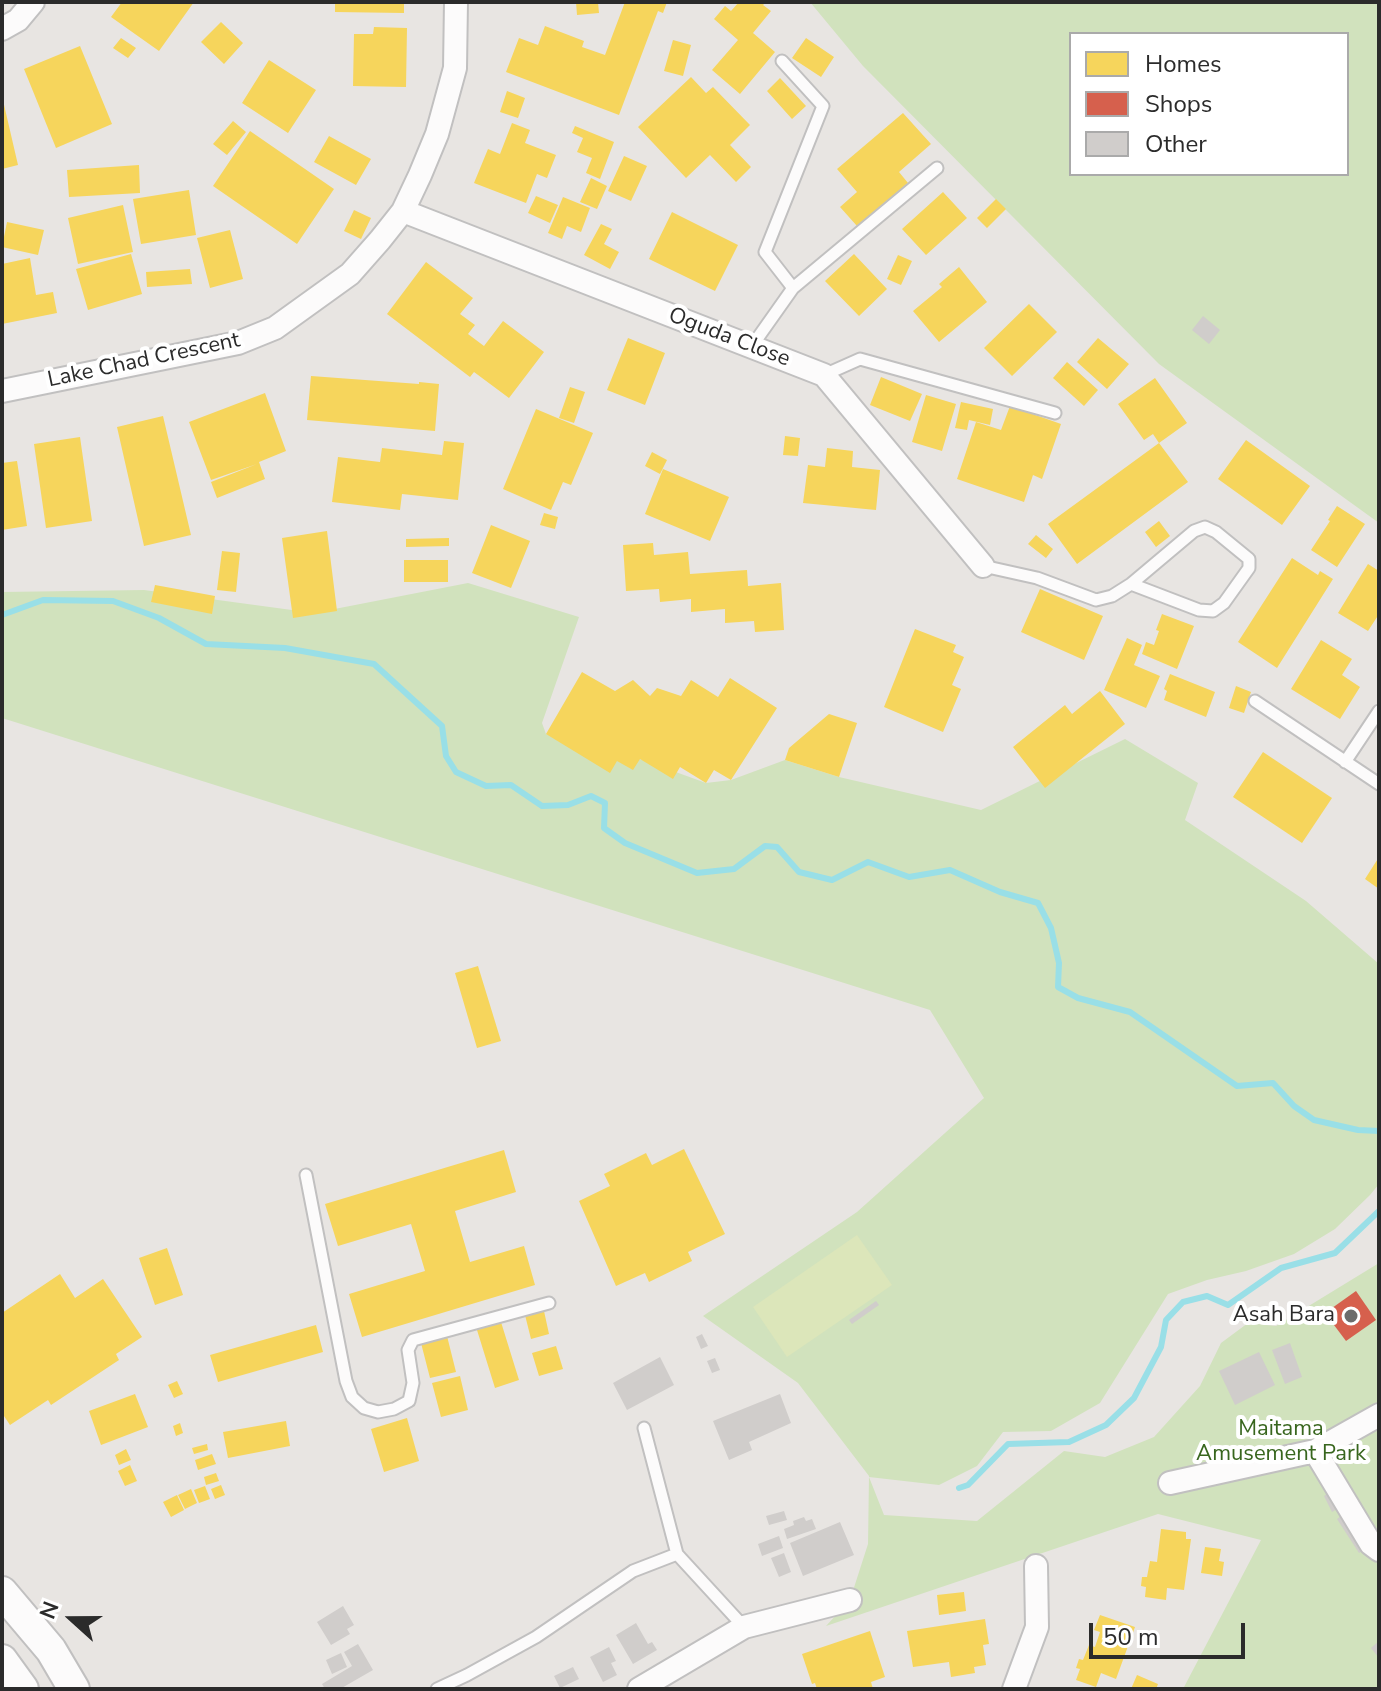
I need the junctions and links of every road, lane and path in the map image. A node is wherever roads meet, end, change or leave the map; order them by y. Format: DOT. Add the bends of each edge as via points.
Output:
graph roads {
  1 [pos="33,2"];
  2 [pos="456,2"];
  3 [pos="2,29"];
  4 [pos="782,61"];
  5 [pos="937,168"];
  6 [pos="403,211"];
  7 [pos="793,288"];
  8 [pos="752,346"];
  9 [pos="824,375"];
  10 [pos="2,391"];
  11 [pos="1055,413"];
  12 [pos="983,566"];
  13 [pos="1131,584"];
  14 [pos="1255,701"];
  15 [pos="1379,711"];
  16 [pos="1345,762"];
  17 [pos="1379,784"];
  18 [pos="306,1175"];
  19 [pos="549,1303"];
  20 [pos="1379,1415"];
  21 [pos="644,1428"];
  22 [pos="1315,1451"];
  23 [pos="1170,1483"];
  24 [pos="1379,1550"];
  25 [pos="677,1554"];
  26 [pos="1036,1566"];
  27 [pos="2,1592"];
  28 [pos="850,1600"];
  29 [pos="744,1627"];
  30 [pos="2,1660"];
  31 [pos="23,1689"];
  32 [pos="74,1689"];
  33 [pos="437,1689"];
  34 [pos="639,1689"];
  35 [pos="1014,1689"];
  1 -- 3 [label="street"];
  2 -- 6 [label="street, Lake Chad Crescent" via="455,68 437,134"];
  4 -- 7 [label="lane" via="823,106 765,252"];
  5 -- 7 [label="lane"];
  6 -- 8 [label="street, Oguda Close"];
  6 -- 10 [label="street, Lake Chad Crescent" via="350,274 275,328 238,343"];
  7 -- 8 [label="lane"];
  8 -- 9 [label="street, Oguda Close"];
  9 -- 11 [label="lane" via="860,359"];
  9 -- 12 [label="street, Oguda Close"];
  12 -- 13 [label="lane" via="1037,578 1096,600"];
  13 -- 13 [label="lane" via="1205,527 1249,559 1249,568 1213,611"];
  14 -- 16 [label="lane"];
  15 -- 16 [label="lane"];
  16 -- 17 [label="lane"];
  18 -- 19 [label="lane" via="346,1381 364,1408 386,1411 409,1401 413,1383 408,1350 413,1340"];
  20 -- 22 [label="street"];
  21 -- 25 [label="lane"];
  22 -- 23 [label="street"];
  22 -- 24 [label="street"];
  25 -- 29 [label="lane"];
  25 -- 33 [label="lane" via="633,1571 536,1637"];
  26 -- 35 [label="street" via="1037,1627"];
  27 -- 32 [label="street" via="51,1650"];
  28 -- 29 [label="street"];
  29 -- 34 [label="street"];
  30 -- 31 [label="street"];
}
